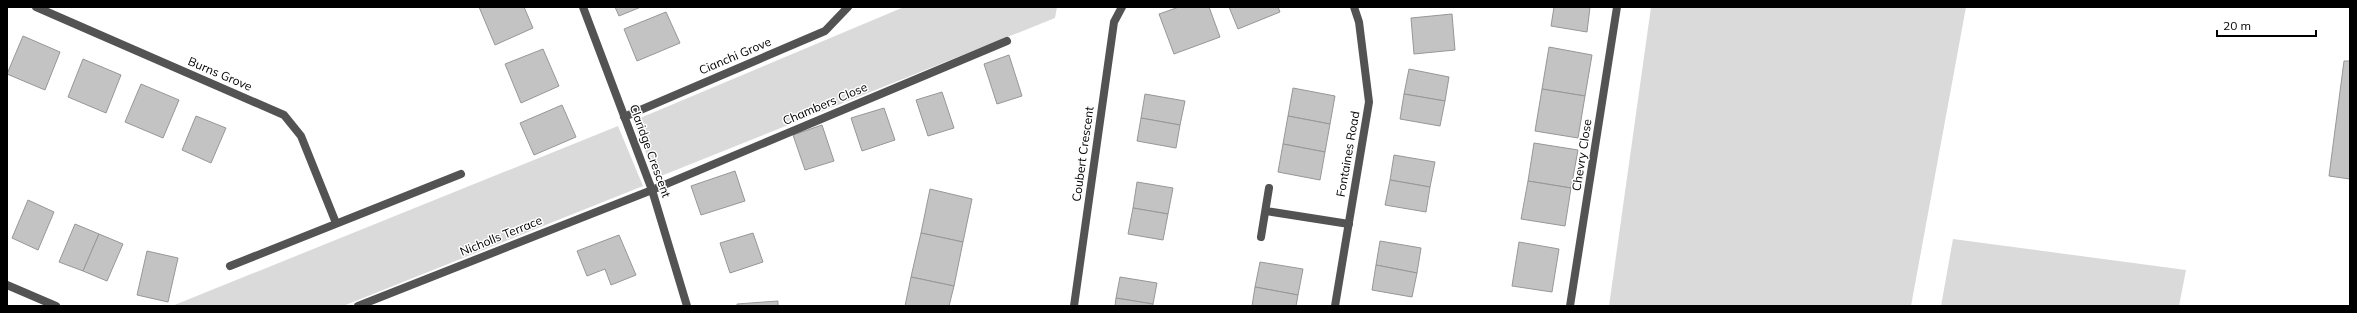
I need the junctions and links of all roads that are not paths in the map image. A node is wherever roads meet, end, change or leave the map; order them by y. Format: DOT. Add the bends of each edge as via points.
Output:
graph roads {
  1 [pos="36,7"];
  2 [pos="583,7"];
  3 [pos="848,7"];
  4 [pos="1122,7"];
  5 [pos="1354,7"];
  6 [pos="1617,7"];
  7 [pos="1006,41"];
  8 [pos="624,117"];
  9 [pos="461,174"];
  10 [pos="1269,188"];
  11 [pos="652,190"];
  12 [pos="1266,211"];
  13 [pos="336,223"];
  14 [pos="1349,224"];
  15 [pos="1261,237"];
  16 [pos="230,266"];
  17 [pos="7,284"];
  18 [pos="56,306"];
  19 [pos="358,306"];
  20 [pos="687,306"];
  21 [pos="1074,306"];
  22 [pos="1335,306"];
  23 [pos="1570,306"];
  1 -- 13 [label="street, Burns Grove" via="284,115 301,136"];
  2 -- 8 [label="street, Claridge Crescent"];
  3 -- 8 [label="street, Cianchi Grove" via="825,31"];
  4 -- 21 [label="street, Coubert Crescent" via="1114,22"];
  5 -- 14 [label="street, Fontaines Road" via="1359,22 1369,102"];
  6 -- 23 [label="street, Chevry Close"];
  7 -- 11 [label="street, Chambers Close"];
  8 -- 11 [label="street, Claridge Crescent"];
  9 -- 13 [label="street"];
  10 -- 12 [label="street"];
  11 -- 19 [label="street, Nicholls Terrace"];
  11 -- 20 [label="street, Claridge Crescent"];
  12 -- 14 [label="street"];
  12 -- 15 [label="street"];
  13 -- 16 [label="street"];
  14 -- 22 [label="street, Fontaines Road"];
  17 -- 18 [label="street"];
}
